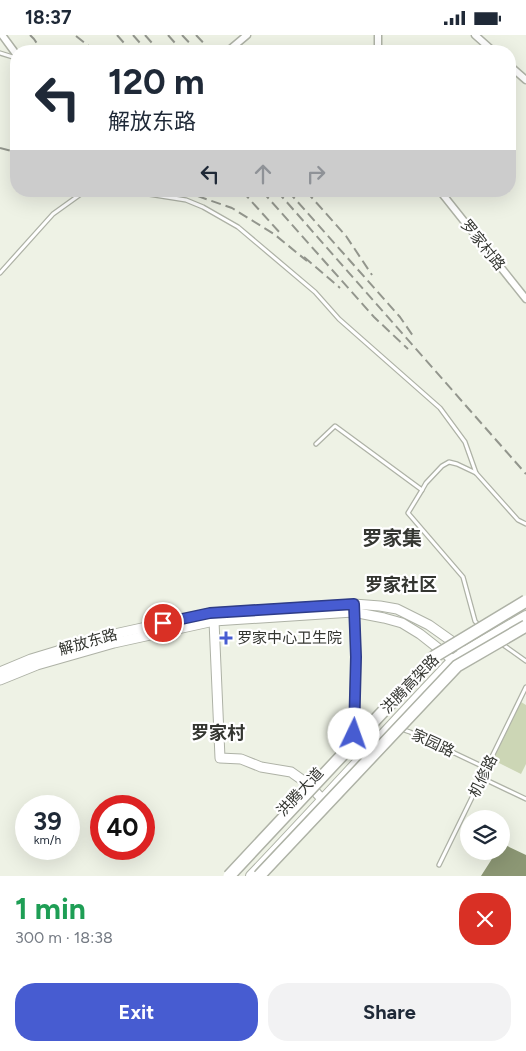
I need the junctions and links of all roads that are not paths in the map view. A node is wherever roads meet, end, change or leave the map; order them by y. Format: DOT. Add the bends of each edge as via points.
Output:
graph roads {
  1 [pos="2,35"];
  2 [pos="247,35"];
  3 [pos="475,35"];
  4 [pos="235,45"];
  5 [pos="486,45"];
  6 [pos="10,46"];
  7 [pos="516,71"];
  8 [pos="526,80"];
  9 [pos="76,197"];
  10 [pos="167,197"];
  11 [pos="445,197"];
  12 [pos="0,273"];
  13 [pos="526,299"];
  14 [pos="316,444"];
  15 [pos="476,473"];
  16 [pos="422,490"];
  17 [pos="526,524"];
  18 [pos="526,601"];
  19 [pos="526,606"];
  20 [pos="353,608"];
  21 [pos="526,617"];
  22 [pos="214,621"];
  23 [pos="526,627"];
  24 [pos="487,634"];
  25 [pos="462,649"];
  26 [pos="450,657"];
  27 [pos="526,661"];
  28 [pos="0,672"];
  29 [pos="0,680"];
  30 [pos="526,687"];
  31 [pos="354,734"];
  32 [pos="381,736"];
  33 [pos="486,768"];
  34 [pos="482,778"];
  35 [pos="308,784"];
  36 [pos="526,799"];
  37 [pos="323,800"];
  38 [pos="439,865"];
  39 [pos="222,876"];
  40 [pos="229,876"];
  41 [pos="251,876"];
  42 [pos="259,876"];
  1 -- 6 [label="street"];
  2 -- 4 [label="street"];
  3 -- 5 [label="street"];
  7 -- 8 [label="street"];
  9 -- 12 [label="lane" via="53,214"];
  10 -- 15 [label="lane" via="203,207 238,227 315,292 339,319 440,408 465,442"];
  11 -- 13 [label="street, 罗家村路"];
  14 -- 16 [label="lane" via="335,425"];
  15 -- 16 [label="lane" via="449,462 433,474"];
  15 -- 17 [label="lane" via="518,520"];
  16 -- 24 [label="lane" via="408,513 463,577 475,621"];
  18 -- 40 [label="highway, 洪腾高架路, bridge" via="435,656"];
  19 -- 24 [label="main road, 洪腾大道"];
  20 -- 22 [label="main road, 解放东路"];
  20 -- 25 [label="main road, 解放东路" via="380,606 396,609 429,625"];
  20 -- 26 [label="main road, 解放东路" via="402,623"];
  20 -- 28 [label="main road, 解放东路" via="210,613 110,635"];
  20 -- 31 [label="main road" via="356,657"];
  21 -- 24 [label="main road, 洪腾大道"];
  22 -- 29 [label="main road, 解放东路" via="114,643 37,665"];
  22 -- 35 [label="main road" via="220,758 240,759 261,767 291,772"];
  23 -- 42 [label="highway, 洪腾高架路, bridge" via="457,666"];
  24 -- 25 [label="main road, 洪腾大道"];
  24 -- 27 [label="lane"];
  25 -- 26 [label="main road, 洪腾大道"];
  26 -- 31 [label="main road, 洪腾大道"];
  26 -- 32 [label="main road, 洪腾大道"];
  30 -- 33 [label="lane, 机修路"];
  31 -- 35 [label="main road, 洪腾大道"];
  32 -- 33 [label="lane, 家园路" via="395,727"];
  32 -- 37 [label="main road, 洪腾大道"];
  33 -- 34 [label="lane, 机修路"];
  34 -- 36 [label="lane"];
  34 -- 38 [label="lane, 机修路"];
  35 -- 37 [label="main road"];
  35 -- 39 [label="main road, 洪腾大道"];
  37 -- 41 [label="main road, 洪腾大道"];
}
